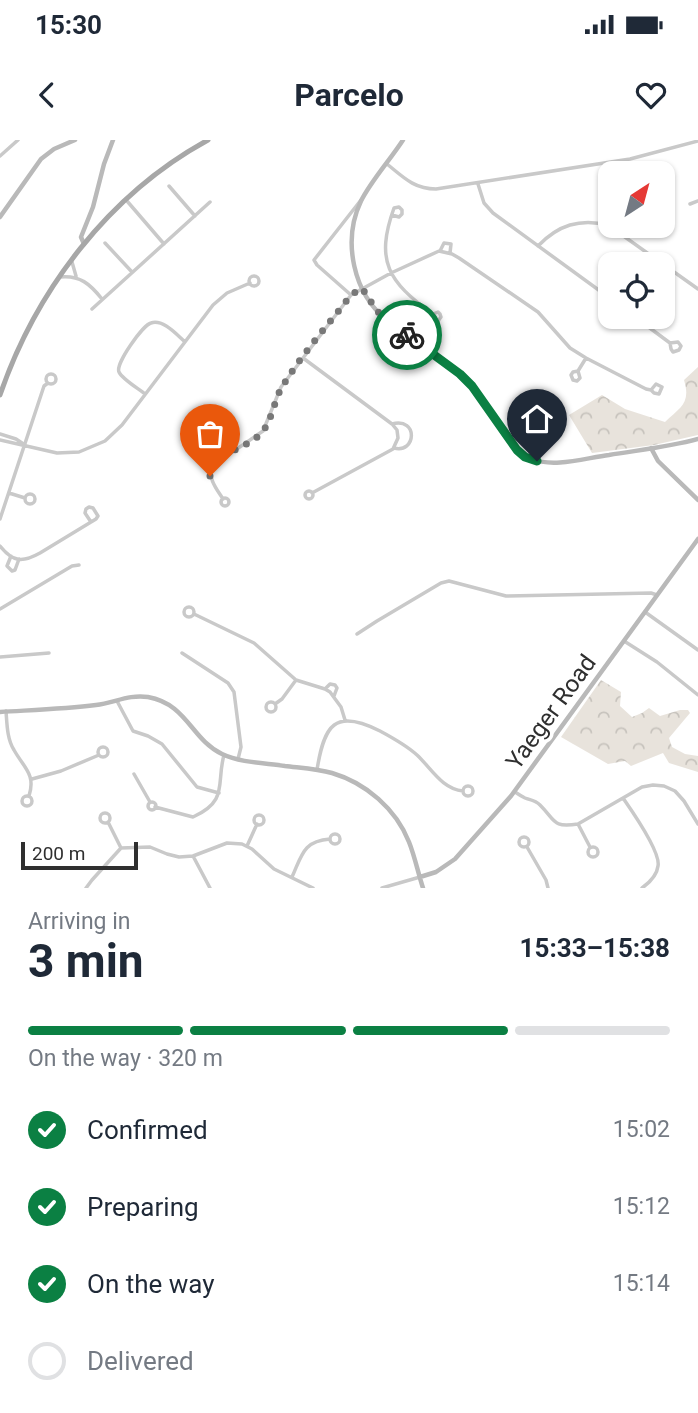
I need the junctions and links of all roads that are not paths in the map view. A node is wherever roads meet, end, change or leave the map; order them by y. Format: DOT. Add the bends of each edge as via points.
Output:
graph roads {
  1 [pos="18,140"];
  2 [pos="75,140"];
  3 [pos="113,140"];
  4 [pos="208,140"];
  5 [pos="403,140"];
  6 [pos="698,141"];
  7 [pos="0,156"];
  8 [pos="387,164"];
  9 [pos="478,184"];
  10 [pos="169,186"];
  11 [pos="362,198"];
  12 [pos="126,200"];
  13 [pos="698,201"];
  14 [pos="210,202"];
  15 [pos="690,204"];
  16 [pos="392,215"];
  17 [pos="196,216"];
  18 [pos="0,217"];
  19 [pos="105,243"];
  20 [pos="84,244"];
  21 [pos="164,244"];
  22 [pos="538,246"];
  23 [pos="440,251"];
  24 [pos="450,253"];
  25 [pos="71,259"];
  26 [pos="133,273"];
  27 [pos="391,273"];
  28 [pos="76,276"];
  29 [pos="59,277"];
  30 [pos="250,283"];
  31 [pos="362,288"];
  32 [pos="698,289"];
  33 [pos="598,290"];
  34 [pos="351,295"];
  35 [pos="102,299"];
  36 [pos="92,309"];
  37 [pos="433,314"];
  38 [pos="651,329"];
  39 [pos="184,341"];
  40 [pos="670,343"];
  41 [pos="303,358"];
  42 [pos="586,358"];
  43 [pos="578,371"];
  44 [pos="48,383"];
  45 [pos="651,390"];
  46 [pos="145,394"];
  47 [pos="0,396"];
  48 [pos="392,424"];
  49 [pos="0,434"];
  50 [pos="698,439"];
  51 [pos="0,440"];
  52 [pos="23,445"];
  53 [pos="394,448"];
  54 [pos="651,448"];
  55 [pos="9,493"];
  56 [pos="312,493"];
  57 [pos="25,498"];
  58 [pos="223,499"];
  59 [pos="698,500"];
  60 [pos="0,519"];
  61 [pos="91,522"];
  62 [pos="698,539"];
  63 [pos="0,546"];
  64 [pos="10,556"];
  65 [pos="19,559"];
  66 [pos="79,565"];
  67 [pos="657,595"];
  68 [pos="0,609"];
  69 [pos="645,612"];
  70 [pos="194,614"];
  71 [pos="358,634"];
  72 [pos="624,641"];
  73 [pos="698,650"];
  74 [pos="49,653"];
  75 [pos="182,653"];
  76 [pos="0,657"];
  77 [pos="296,680"];
  78 [pos="325,689"];
  79 [pos="698,695"];
  80 [pos="334,696"];
  81 [pos="116,700"];
  82 [pos="275,704"];
  83 [pos="3,712"];
  84 [pos="345,720"];
  85 [pos="99,755"];
  86 [pos="224,755"];
  87 [pos="238,760"];
  88 [pos="317,770"];
  89 [pos="134,774"];
  90 [pos="31,779"];
  91 [pos="463,791"];
  92 [pos="514,792"];
  93 [pos="219,793"];
  94 [pos="29,796"];
  95 [pos="623,798"];
  96 [pos="107,822"];
  97 [pos="257,824"];
  98 [pos="578,824"];
  99 [pos="698,824"];
  100 [pos="330,838"];
  101 [pos="247,846"];
  102 [pos="527,846"];
  103 [pos="590,847"];
  104 [pos="121,848"];
  105 [pos="193,856"];
  106 [pos="292,877"];
  107 [pos="420,877"];
  108 [pos="86,888"];
  109 [pos="210,888"];
  110 [pos="313,888"];
  111 [pos="382,888"];
  112 [pos="423,888"];
  113 [pos="548,888"];
  114 [pos="642,888"];
  1 -- 7 [label="street"];
  2 -- 18 [label="street" via="44,156"];
  3 -- 20 [label="street" via="81,237"];
  4 -- 12 [label="main road"];
  5 -- 8 [label="street"];
  6 -- 9 [label="street" via="630,159"];
  8 -- 9 [label="street" via="423,189"];
  8 -- 11 [label="street"];
  9 -- 22 [label="street" via="488,208"];
  10 -- 17 [label="street"];
  11 -- 31 [label="street" via="352,241"];
  11 -- 34 [label="street" via="313,262"];
  12 -- 20 [label="main road"];
  12 -- 21 [label="street"];
  13 -- 15 [label="street"];
  14 -- 17 [label="street"];
  16 -- 27 [label="street" via="385,247"];
  17 -- 21 [label="street"];
  19 -- 26 [label="street"];
  20 -- 25 [label="main road"];
  21 -- 26 [label="street"];
  22 -- 32 [label="street" via="567,225 608,225"];
  22 -- 33 [label="street"];
  23 -- 24 [label="street"];
  23 -- 24 [label="street" via="449,243"];
  23 -- 27 [label="street"];
  24 -- 42 [label="street" via="538,312 570,348"];
  25 -- 28 [label="street"];
  25 -- 29 [label="main road"];
  26 -- 35 [label="street"];
  27 -- 31 [label="street"];
  27 -- 37 [label="street" via="403,291"];
  28 -- 29 [label="street"];
  28 -- 35 [label="street"];
  29 -- 47 [label="main road" via="21,342"];
  30 -- 39 [label="street" via="220,298"];
  31 -- 34 [label="street"];
  31 -- 54 [label="street" via="386,319 468,382 525,457 558,463"];
  34 -- 41 [label="street"];
  35 -- 36 [label="street"];
  38 -- 40 [label="street"];
  39 -- 46 [label="street"];
  39 -- 46 [label="street" via="162,323 149,323 143,329 118,369"];
  41 -- 48 [label="street"];
  41 -- 58 [label="street" via="281,387 263,431 211,469 211,481"];
  42 -- 43 [label="street"];
  42 -- 45 [label="street"];
  44 -- 52 [label="street"];
  46 -- 52 [label="street" via="113,434 79,452 57,453"];
  48 -- 53 [label="street" via="398,438"];
  48 -- 53 [label="street" via="406,425 412,437 403,448"];
  49 -- 52 [label="street"];
  50 -- 54 [label="street"];
  51 -- 52 [label="street"];
  52 -- 55 [label="street"];
  53 -- 56 [label="street"];
  54 -- 59 [label="street" via="658,461"];
  55 -- 57 [label="street"];
  55 -- 60 [label="street"];
  61 -- 65 [label="street" via="31,558"];
  62 -- 67 [label="street, Yaeger Road"];
  63 -- 64 [label="street"];
  64 -- 65 [label="street"];
  64 -- 65 [label="street" via="9,570 15,570"];
  66 -- 68 [label="street"];
  67 -- 69 [label="street, Yaeger Road"];
  67 -- 71 [label="street" via="506,596 449,580"];
  69 -- 72 [label="street, Yaeger Road"];
  69 -- 73 [label="street"];
  70 -- 77 [label="street" via="254,643"];
  72 -- 79 [label="street"];
  72 -- 92 [label="street, Yaeger Road"];
  74 -- 76 [label="street"];
  75 -- 87 [label="street" via="228,683 234,692"];
  77 -- 78 [label="street"];
  77 -- 82 [label="street"];
  78 -- 80 [label="street"];
  78 -- 80 [label="street" via="335,685"];
  80 -- 84 [label="street"];
  81 -- 83 [label="street"];
  81 -- 86 [label="street" via="146,697 168,705 181,713 203,741"];
  81 -- 93 [label="street" via="133,731 162,744 197,787"];
  83 -- 90 [label="street" via="13,750"];
  84 -- 88 [label="street" via="327,733"];
  84 -- 91 [label="street" via="363,723 402,743 447,787"];
  85 -- 90 [label="street"];
  86 -- 87 [label="street"];
  86 -- 93 [label="street"];
  87 -- 88 [label="street"];
  88 -- 107 [label="street" via="354,782 387,808 405,833"];
  89 -- 93 [label="street" via="152,810 193,817"];
  90 -- 94 [label="street"];
  92 -- 98 [label="street" via="541,805 558,824"];
  92 -- 107 [label="street, Yaeger Road" via="455,859"];
  95 -- 98 [label="street"];
  95 -- 99 [label="street" via="642,787 664,786 684,801"];
  95 -- 114 [label="street" via="659,863"];
  96 -- 104 [label="street"];
  97 -- 101 [label="street"];
  98 -- 103 [label="street"];
  100 -- 106 [label="street" via="309,846"];
  101 -- 105 [label="street" via="227,843"];
  101 -- 106 [label="street"];
  102 -- 113 [label="street"];
  104 -- 105 [label="street" via="149,847 173,856"];
  104 -- 108 [label="street"];
  105 -- 109 [label="street"];
  106 -- 110 [label="street"];
  107 -- 111 [label="street"];
  107 -- 112 [label="street"];
}
